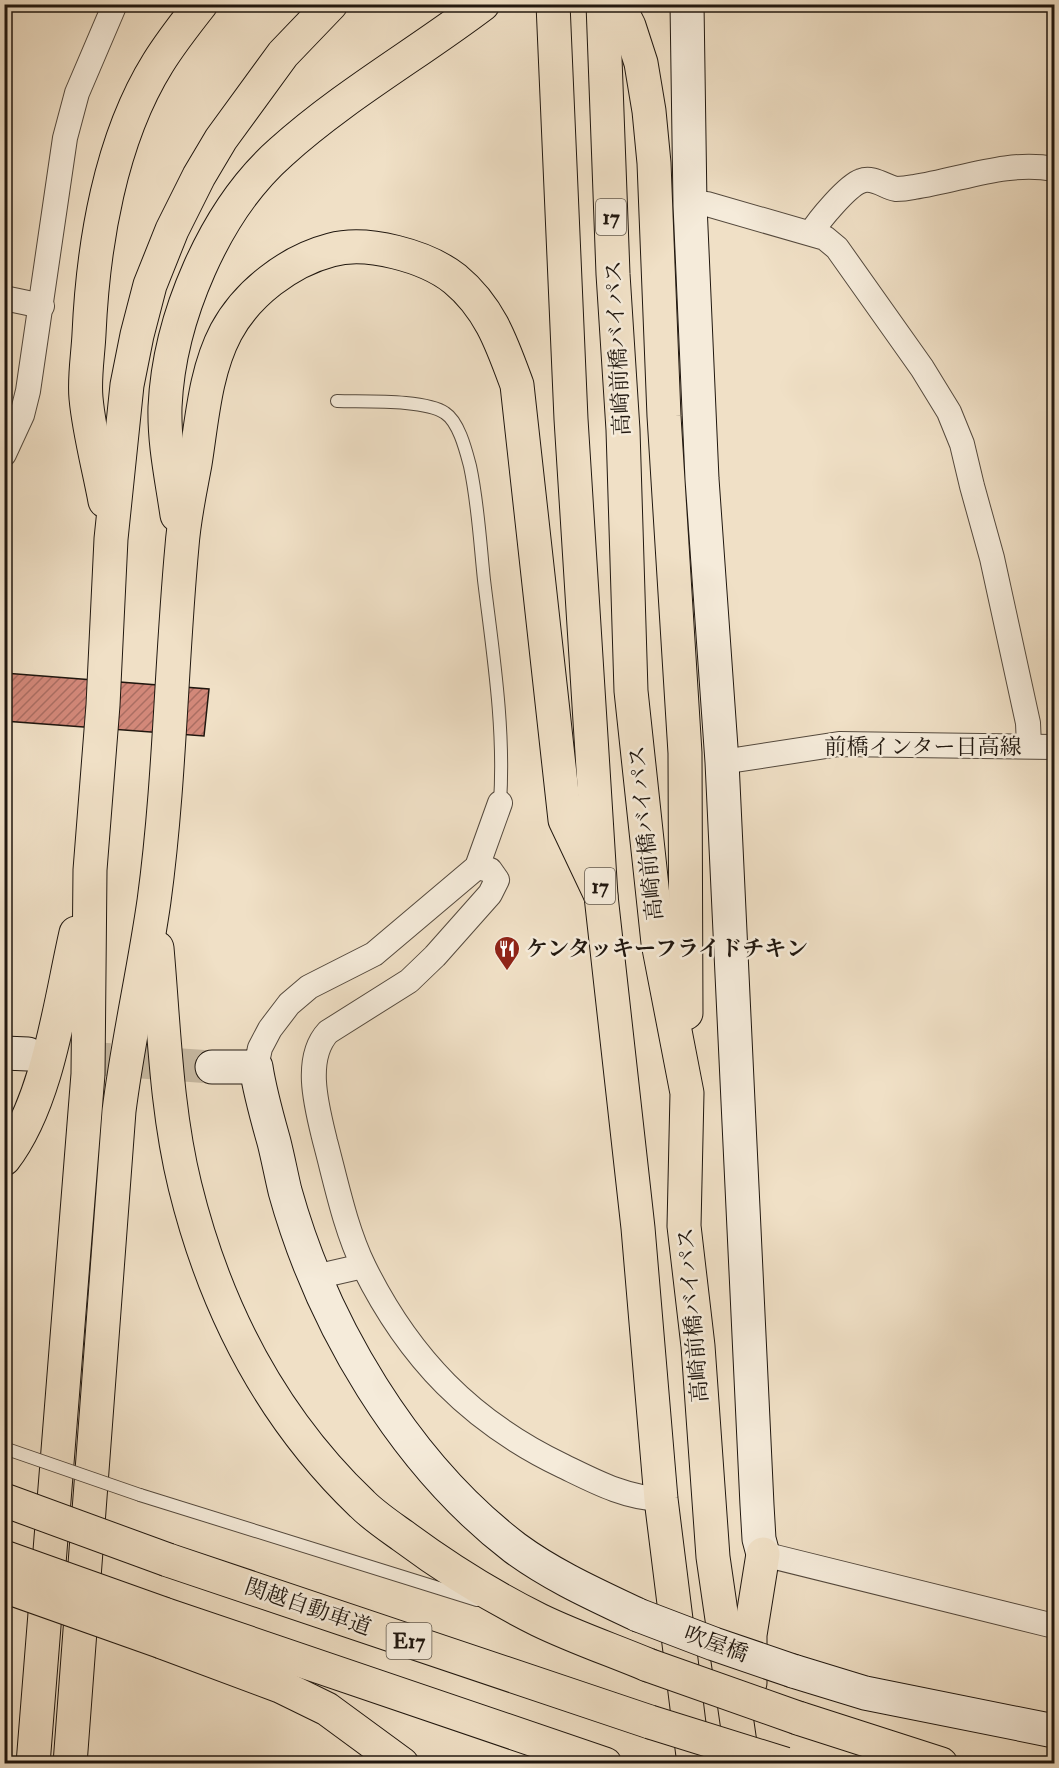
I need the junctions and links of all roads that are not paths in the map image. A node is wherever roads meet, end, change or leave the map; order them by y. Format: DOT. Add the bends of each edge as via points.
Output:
graph roads {
  1 [pos="115,4"];
  2 [pos="201,4"];
  3 [pos="331,4"];
  4 [pos="483,4"];
  5 [pos="553,4"];
  6 [pos="603,4"];
  7 [pos="618,4"];
  8 [pos="687,4"];
  9 [pos="1054,169"];
  10 [pos="690,205"];
  11 [pos="811,233"];
  12 [pos="4,298"];
  13 [pos="42,306"];
  14 [pos="337,401"];
  15 [pos="4,454"];
  16 [pos="111,539"];
  17 [pos="182,544"];
  18 [pos="1029,746"];
  19 [pos="1054,747"];
  20 [pos="722,762"];
  21 [pos="500,803"];
  22 [pos="477,867"];
  23 [pos="90,870"];
  24 [pos="601,896"];
  25 [pos="154,901"];
  26 [pos="212,1067"];
  27 [pos="256,1067"];
  28 [pos="687,1092"];
  29 [pos="4,1159"];
  30 [pos="363,1266"];
  31 [pos="315,1276"];
  32 [pos="4,1449"];
  33 [pos="661,1498"];
  34 [pos="4,1500"];
  35 [pos="763,1554"];
  36 [pos="4,1557"];
  37 [pos="4,1586"];
  38 [pos="541,1620"];
  39 [pos="1054,1626"];
  40 [pos="163,1628"];
  41 [pos="1054,1731"];
  42 [pos="33,1764"];
  43 [pos="70,1764"];
  44 [pos="402,1764"];
  45 [pos="605,1764"];
  46 [pos="694,1764"];
  47 [pos="743,1764"];
  48 [pos="755,1764"];
  49 [pos="785,1764"];
  50 [pos="940,1764"];
  1 -- 13 [label="street" via="77,93 65,138"];
  2 -- 16 [label="highway" via="157,64 133,113 102,212 90,300 86,398"];
  3 -- 16 [label="highway" via="283,54 220,139 172,230 150,285 127,385"];
  4 -- 17 [label="highway" via="280,153 246,191 219,230 184,309 168,381 166,434"];
  5 -- 24 [label="highway, 高崎前橋バイパス / 17" via="571,419"];
  6 -- 28 [label="highway, 高崎前橋バイパス / 17" via="631,691 658,943"];
  7 -- 28 [label="highway" via="640,63 654,163 664,416 685,753"];
  8 -- 10 [label="street"];
  9 -- 11 [label="street" via="1028,166 897,189 863,180 846,192"];
  10 -- 11 [label="street" via="707,204"];
  10 -- 20 [label="street" via="702,479"];
  11 -- 18 [label="street" via="837,248 949,412 962,444 992,558 1028,723"];
  12 -- 13 [label="street"];
  13 -- 15 [label="street" via="22,416"];
  14 -- 21 [label="lane" via="432,407 446,413 456,426 470,466 492,639 501,737"];
  16 -- 23 [label="highway"];
  17 -- 24 [label="highway" via="214,362 241,308 295,265 334,249 390,251 414,257 455,279 498,332 517,385 566,820"];
  17 -- 25 [label="highway"];
  18 -- 19 [label="street, 前橋インター日高線"];
  18 -- 20 [label="street, 前橋インター日高線" via="839,744"];
  20 -- 35 [label="street" via="757,1505"];
  21 -- 22 [label="street"];
  22 -- 27 [label="street" via="374,954 309,987 289,1004 265,1038"];
  22 -- 30 [label="street" via="490,870 497,880 490,894 409,981 328,1032 316,1051 313,1071 322,1126"];
  23 -- 29 [label="highway" via="39,1088 19,1137"];
  23 -- 42 [label="highway" via="88,1074"];
  24 -- 33 [label="highway, 高崎前橋バイパス / 17" via="638,1227"];
  25 -- 38 [label="highway" via="166,1059 185,1186 213,1277 242,1346 302,1438 363,1505 452,1571"];
  25 -- 43 [label="highway" via="119,1111"];
  26 -- 27 [label="street"];
  27 -- 31 [label="street, 吹屋橋" via="285,1191"];
  28 -- 47 [label="highway, 高崎前橋バイパス / 17" via="684,1226 698,1346 713,1557"];
  30 -- 31 [label="street"];
  30 -- 33 [label="street" via="417,1353 473,1409 522,1445 607,1488 633,1496"];
  31 -- 41 [label="street, 吹屋橋, bridge" via="335,1320 399,1427 454,1493 516,1548 560,1577 638,1615 794,1671 865,1693"];
  32 -- 38 [label="lane, bridge"];
  33 -- 46 [label="highway, 高崎前橋バイパス / 17"];
  34 -- 49 [label="highway, 関越自動車道 / E17, bridge" via="168,1560"];
  35 -- 39 [label="street"];
  35 -- 48 [label="highway" via="750,1635"];
  36 -- 40 [label="highway, E17, bridge"];
  37 -- 40 [label="highway, bridge"];
  38 -- 50 [label="highway, bridge" via="648,1665"];
  40 -- 44 [label="highway" via="327,1709"];
  40 -- 45 [label="highway, E17"];
}
